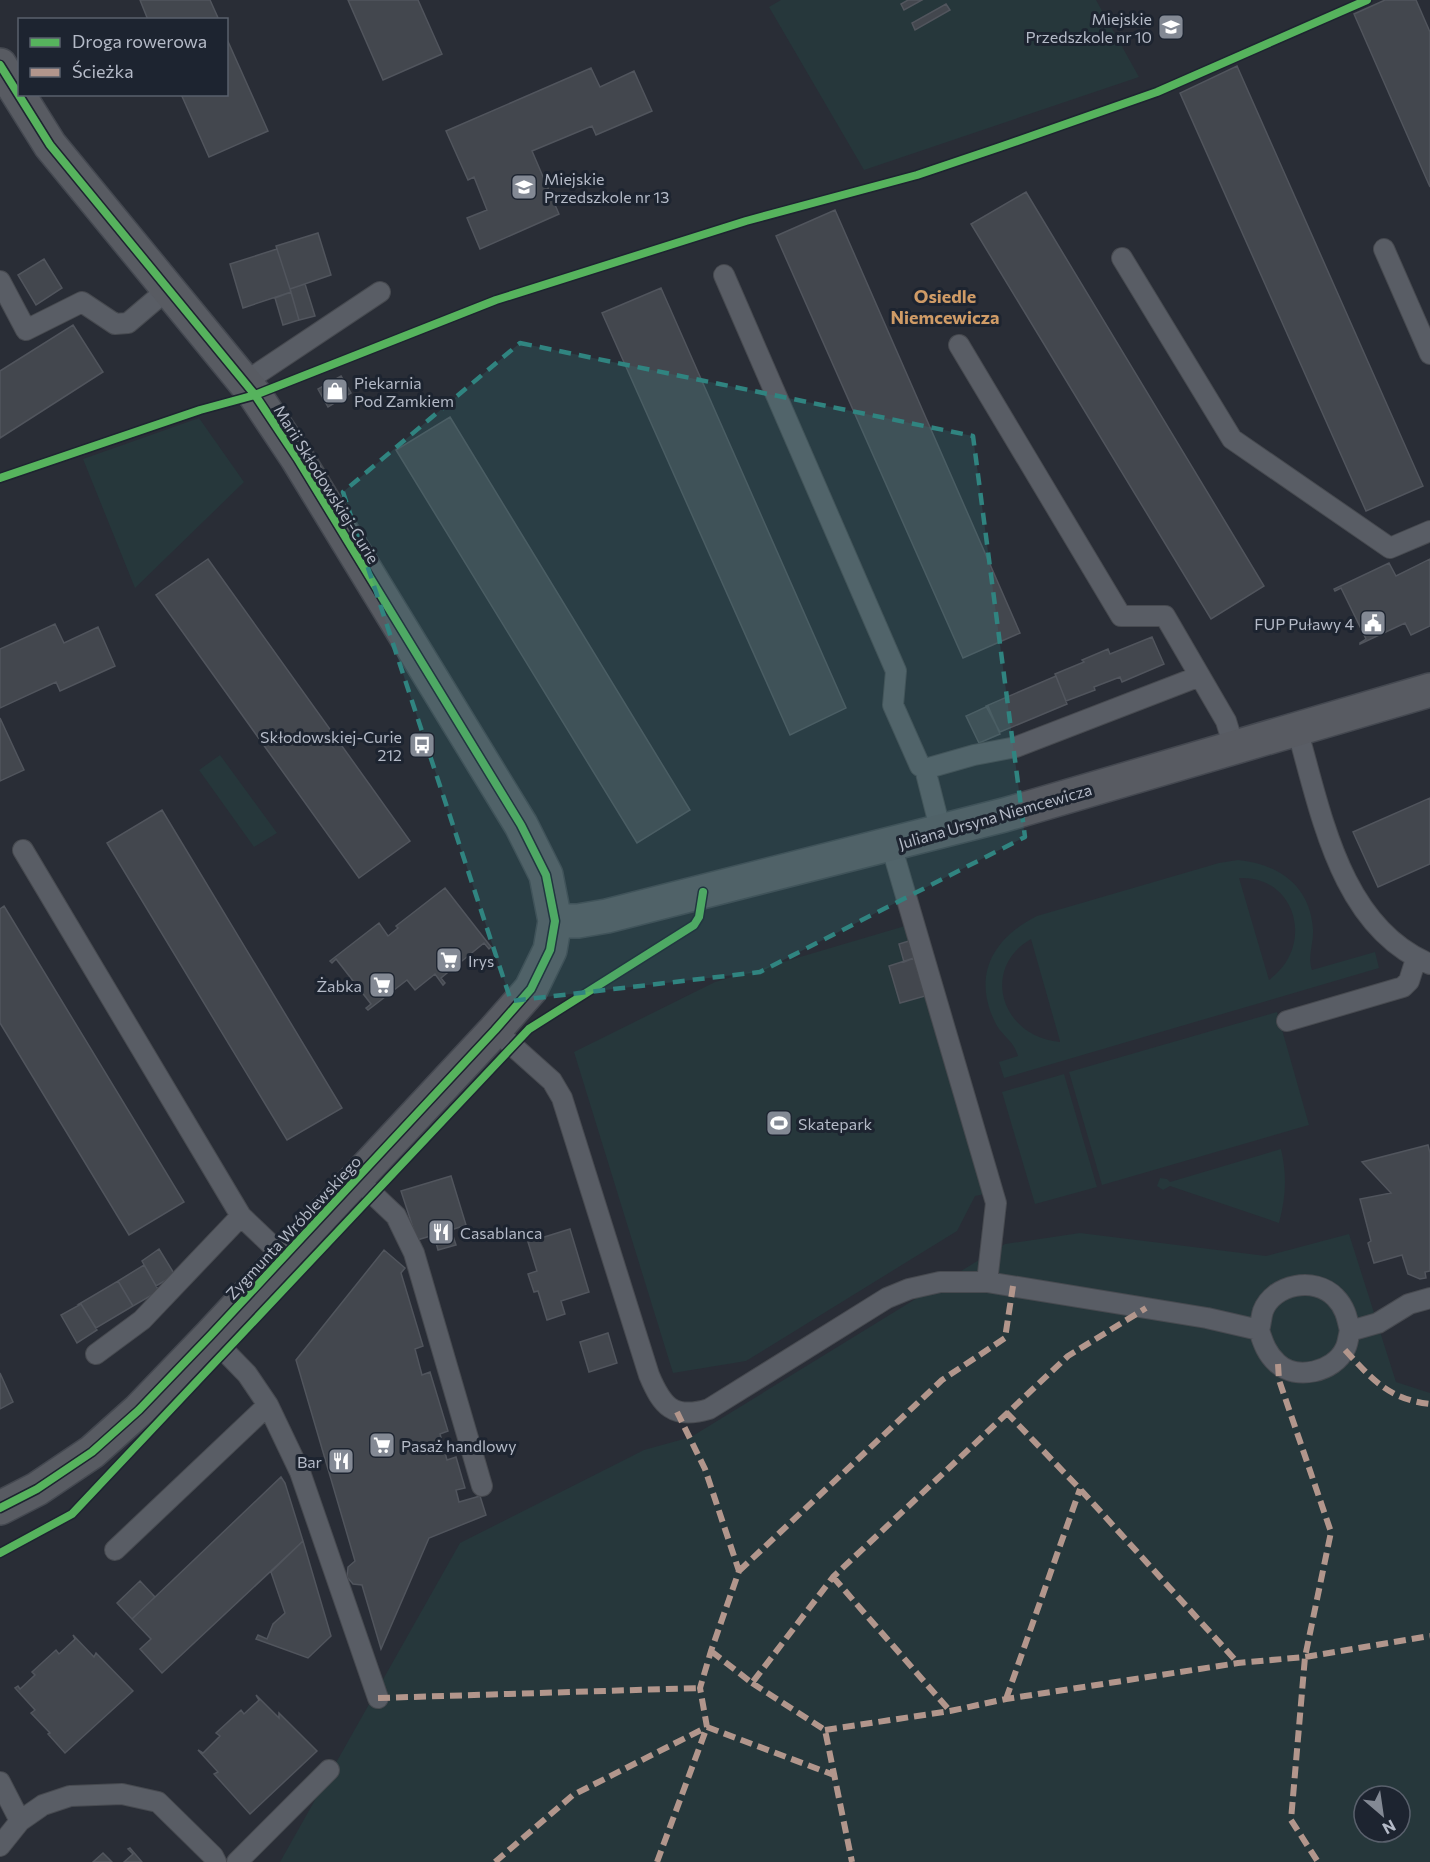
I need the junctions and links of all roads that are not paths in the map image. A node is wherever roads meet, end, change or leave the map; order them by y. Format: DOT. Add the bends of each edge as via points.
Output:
graph roads {
  1 [pos="0,65"];
  2 [pos="18,94"];
  3 [pos="19,96"];
  4 [pos="1384,249"];
  5 [pos="1122,258"];
  6 [pos="724,275"];
  7 [pos="0,281"];
  8 [pos="168,289"];
  9 [pos="380,292"];
  10 [pos="959,345"];
  11 [pos="1430,354"];
  12 [pos="245,382"];
  13 [pos="1430,531"];
  14 [pos="1200,676"];
  15 [pos="1430,690"];
  16 [pos="1297,729"];
  17 [pos="1234,747"];
  18 [pos="926,769"];
  19 [pos="941,832"];
  20 [pos="891,845"];
  21 [pos="23,850"];
  22 [pos="555,921"];
  23 [pos="1423,961"];
  24 [pos="1287,1021"];
  25 [pos="495,1030"];
  26 [pos="356,1178"];
  27 [pos="241,1216"];
  28 [pos="283,1257"];
  29 [pos="987,1282"];
  30 [pos="1430,1298"];
  31 [pos="1259,1330"];
  32 [pos="1350,1331"];
  33 [pos="210,1336"];
  34 [pos="96,1354"];
  35 [pos="268,1405"];
  36 [pos="482,1486"];
  37 [pos="0,1508"];
  38 [pos="115,1550"];
  39 [pos="378,1698"];
  40 [pos="329,1770"];
  41 [pos="0,1782"];
  42 [pos="20,1821"];
  43 [pos="0,1845"];
  44 [pos="216,1862"];
  45 [pos="237,1862"];
  1 -- 2 [label="street, Marii Skłodowskiej-Curie"];
  3 -- 8 [label="street, Marii Skłodowskiej-Curie" via="50,145"];
  4 -- 11 [label="lane"];
  5 -- 13 [label="lane" via="1232,439 1390,548"];
  6 -- 18 [label="lane" via="896,671 893,705 920,766"];
  7 -- 8 [label="lane" via="26,330 82,302 115,324 128,323"];
  8 -- 12 [label="street, Marii Skłodowskiej-Curie"];
  9 -- 12 [label="lane"];
  10 -- 14 [label="lane" via="1121,616 1165,616"];
  12 -- 22 [label="street, Marii Skłodowskiej-Curie" via="297,458 521,825 546,875"];
  14 -- 17 [label="lane" via="1226,721"];
  14 -- 18 [label="lane" via="1016,747"];
  15 -- 16 [label="street, Juliana Ursyna Niemcewicza"];
  16 -- 17 [label="street, Juliana Ursyna Niemcewicza"];
  16 -- 23 [label="lane" via="1330,842 1346,881 1376,925"];
  17 -- 19 [label="street, Juliana Ursyna Niemcewicza"];
  18 -- 19 [label="lane"];
  19 -- 20 [label="street, Juliana Ursyna Niemcewicza"];
  20 -- 22 [label="street, Juliana Ursyna Niemcewicza" via="607,916"];
  20 -- 29 [label="lane" via="995,1197"];
  21 -- 27 [label="lane"];
  22 -- 25 [label="street, Zygmunta Wróblewskiego" via="550,950 531,989"];
  23 -- 24 [label="lane" via="1403,987"];
  25 -- 26 [label="street, Zygmunta Wróblewskiego"];
  25 -- 29 [label="lane" via="552,1081 562,1098 649,1375 664,1404 676,1412 693,1414 708,1409 887,1298 940,1282"];
  26 -- 28 [label="street, Zygmunta Wróblewskiego"];
  26 -- 36 [label="lane" via="396,1216 414,1253"];
  27 -- 28 [label="lane"];
  27 -- 34 [label="lane" via="142,1320"];
  28 -- 33 [label="street, Zygmunta Wróblewskiego"];
  29 -- 31 [label="lane"];
  30 -- 32 [label="lane" via="1409,1304 1378,1323"];
  31 -- 32 [label="lane" via="1265,1349 1278,1364 1296,1372 1314,1372 1333,1364 1345,1350"];
  31 -- 32 [label="lane" via="1263,1310 1276,1294 1295,1285 1316,1286 1334,1295 1346,1311"];
  33 -- 35 [label="lane" via="247,1374"];
  33 -- 37 [label="street, Zygmunta Wróblewskiego" via="92,1452 38,1489"];
  35 -- 38 [label="lane"];
  35 -- 39 [label="lane" via="300,1472"];
  40 -- 45 [label="lane"];
  41 -- 42 [label="lane"];
  42 -- 43 [label="lane"];
  42 -- 44 [label="lane" via="43,1805 70,1796 122,1794 158,1802"];
}
